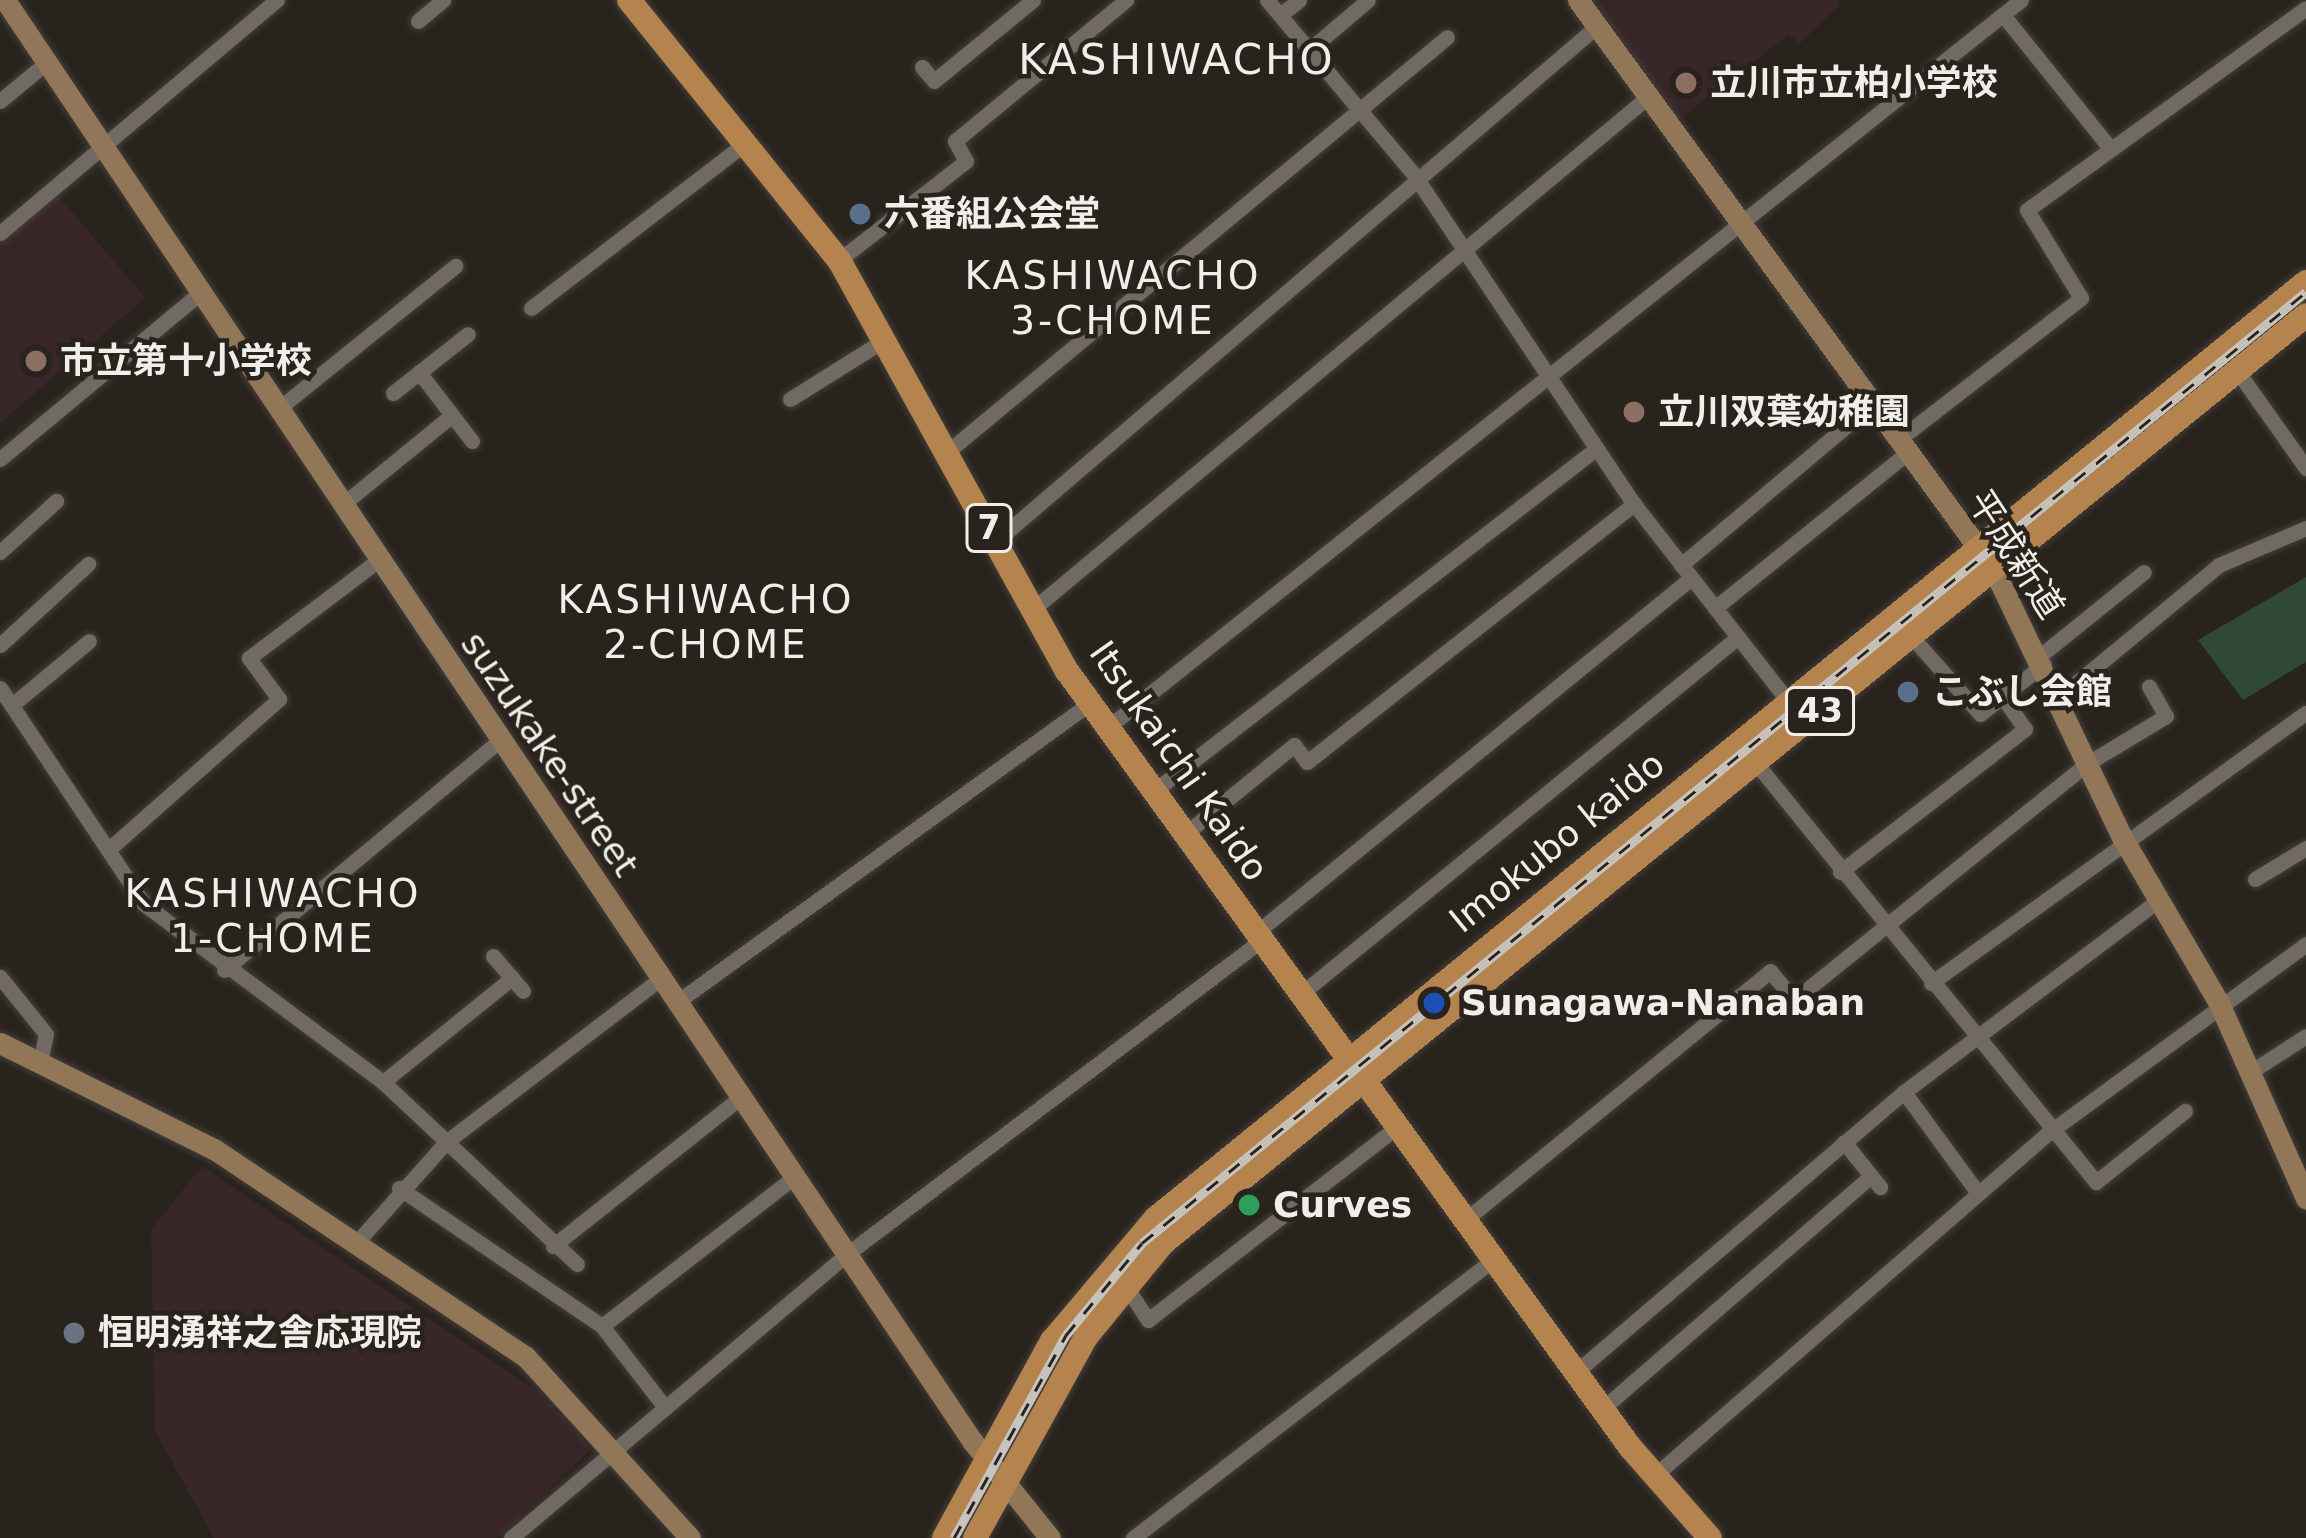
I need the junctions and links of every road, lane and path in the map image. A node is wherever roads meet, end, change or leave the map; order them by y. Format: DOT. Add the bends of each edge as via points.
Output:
graph roads {
  1 [pos="277,0"];
  2 [pos="443,0"];
  3 [pos="629,0"];
  4 [pos="1033,0"];
  5 [pos="1126,0"];
  6 [pos="1267,0"];
  7 [pos="1299,0"];
  8 [pos="1368,0"];
  9 [pos="1578,0"];
  10 [pos="2021,0"];
  11 [pos="12,8"];
  12 [pos="2306,8"];
  13 [pos="1280,15"];
  14 [pos="2003,15"];
  15 [pos="418,21"];
  16 [pos="1597,26"];
  17 [pos="1447,37"];
  18 [pos="1309,50"];
  19 [pos="47,62"];
  20 [pos="922,67"];
  21 [pos="1649,96"];
  22 [pos="0,101"];
  23 [pos="1355,106"];
  24 [pos="745,143"];
  25 [pos="2109,147"];
  26 [pos="103,148"];
  27 [pos="1415,176"];
  28 [pos="1738,226"];
  29 [pos="0,233"];
  30 [pos="1465,245"];
  31 [pos="839,260"];
  32 [pos="455,266"];
  33 [pos="2306,282"];
  34 [pos="200,293"];
  35 [pos="531,308"];
  36 [pos="2306,315"];
  37 [pos="468,334"];
  38 [pos="884,340"];
  39 [pos="1546,372"];
  40 [pos="2238,372"];
  41 [pos="419,373"];
  42 [pos="393,393"];
  43 [pos="790,399"];
  44 [pos="1870,406"];
  45 [pos="278,409"];
  46 [pos="451,416"];
  47 [pos="472,441"];
  48 [pos="1902,446"];
  49 [pos="1597,448"];
  50 [pos="946,453"];
  51 [pos="0,459"];
  52 [pos="2306,467"];
  53 [pos="56,501"];
  54 [pos="1634,504"];
  55 [pos="343,505"];
  56 [pos="2306,528"];
  57 [pos="996,541"];
  58 [pos="1977,547"];
  59 [pos="0,553"];
  60 [pos="380,559"];
  61 [pos="88,564"];
  62 [pos="1993,568"];
  63 [pos="1686,571"];
  64 [pos="2144,572"];
  65 [pos="1714,608"];
  66 [pos="1033,609"];
  67 [pos="1911,636"];
  68 [pos="1738,638"];
  69 [pos="88,641"];
  70 [pos="0,645"];
  71 [pos="2043,660"];
  72 [pos="2149,686"];
  73 [pos="0,688"];
  74 [pos="2059,697"];
  75 [pos="2002,698"];
  76 [pos="1788,701"];
  77 [pos="1090,703"];
  78 [pos="12,705"];
  79 [pos="2306,713"];
  80 [pos="1805,722"];
  81 [pos="1108,727"];
  82 [pos="501,739"];
  83 [pos="1756,762"];
  84 [pos="2088,763"];
  85 [pos="1154,790"];
  86 [pos="1185,834"];
  87 [pos="2122,837"];
  88 [pos="2306,848"];
  89 [pos="109,849"];
  90 [pos="1840,872"];
  91 [pos="2255,879"];
  92 [pos="2160,899"];
  93 [pos="1883,924"];
  94 [pos="1260,936"];
  95 [pos="2306,944"];
  96 [pos="493,956"];
  97 [pos="224,970"];
  98 [pos="0,976"];
  99 [pos="661,978"];
  100 [pos="1931,983"];
  101 [pos="1303,993"];
  102 [pos="677,1002"];
  103 [pos="2219,1003"];
  104 [pos="2306,1036"];
  105 [pos="1973,1039"];
  106 [pos="0,1043"];
  107 [pos="1349,1058"];
  108 [pos="40,1062"];
  109 [pos="2252,1071"];
  110 [pos="1365,1080"];
  111 [pos="383,1082"];
  112 [pos="1904,1092"];
  113 [pos="741,1097"];
  114 [pos="2185,1112"];
  115 [pos="1398,1126"];
  116 [pos="2048,1133"];
  117 [pos="446,1142"];
  118 [pos="1844,1142"];
  119 [pos="2298,1151"];
  120 [pos="794,1177"];
  121 [pos="399,1188"];
  122 [pos="1978,1193"];
  123 [pos="2306,1198"];
  124 [pos="1465,1220"];
  125 [pos="357,1242"];
  126 [pos="553,1246"];
  127 [pos="847,1253"];
  128 [pos="1494,1259"];
  129 [pos="577,1264"];
  130 [pos="1125,1285"];
  131 [pos="602,1326"];
  132 [pos="1576,1372"];
  133 [pos="661,1402"];
  134 [pos="1602,1409"];
  135 [pos="612,1443"];
  136 [pos="986,1460"];
  137 [pos="1654,1476"];
  138 [pos="1004,1486"];
  139 [pos="1704,1536"];
  140 [pos="511,1538"];
  141 [pos="690,1538"];
  142 [pos="944,1538"];
  143 [pos="975,1538"];
  144 [pos="1050,1538"];
  145 [pos="1133,1538"];
  1 -- 26 [label="street"];
  2 -- 15 [label="street"];
  3 -- 24 [label="main road, Itsukaichi Kaido / 7"];
  4 -- 20 [label="street" via="934,81"];
  5 -- 31 [label="street" via="955,142 966,161"];
  6 -- 13 [label="street"];
  7 -- 13 [label="street"];
  8 -- 18 [label="street"];
  9 -- 16 [label="street, 平成新道"];
  10 -- 14 [label="street"];
  11 -- 19 [label="street, suzukake-street"];
  12 -- 25 [label="street" via="2217,82 2183,90"];
  13 -- 18 [label="street"];
  14 -- 25 [label="street"];
  14 -- 28 [label="street"];
  16 -- 21 [label="street, 平成新道"];
  16 -- 27 [label="street"];
  17 -- 23 [label="street"];
  18 -- 23 [label="street"];
  19 -- 22 [label="street"];
  19 -- 26 [label="street, suzukake-street"];
  21 -- 28 [label="street, 平成新道"];
  21 -- 30 [label="street"];
  23 -- 27 [label="street"];
  23 -- 50 [label="street"];
  24 -- 31 [label="main road, Itsukaichi Kaido / 7"];
  24 -- 35 [label="street"];
  25 -- 48 [label="street" via="2027,210 2081,298"];
  26 -- 29 [label="street"];
  26 -- 34 [label="street, suzukake-street"];
  27 -- 30 [label="street"];
  27 -- 57 [label="street"];
  28 -- 39 [label="street"];
  28 -- 44 [label="street, 平成新道"];
  30 -- 39 [label="street"];
  30 -- 66 [label="street"];
  31 -- 38 [label="main road, Itsukaichi Kaido / 7"];
  32 -- 45 [label="street"];
  33 -- 58 [label="main road, Imokubo kaido / 43"];
  34 -- 45 [label="street, suzukake-street"];
  34 -- 51 [label="street"];
  36 -- 40 [label="main road, Imokubo kaido / 43"];
  37 -- 41 [label="street"];
  38 -- 43 [label="street"];
  38 -- 50 [label="main road, Itsukaichi Kaido / 7"];
  39 -- 49 [label="street"];
  39 -- 81 [label="street"];
  40 -- 52 [label="street"];
  40 -- 62 [label="main road, Imokubo kaido / 43"];
  41 -- 42 [label="street"];
  41 -- 46 [label="street"];
  44 -- 48 [label="street, 平成新道"];
  44 -- 63 [label="street"];
  45 -- 55 [label="street, suzukake-street"];
  46 -- 47 [label="street"];
  46 -- 55 [label="street"];
  48 -- 58 [label="street, 平成新道"];
  48 -- 65 [label="street"];
  49 -- 54 [label="street"];
  49 -- 85 [label="street"];
  50 -- 57 [label="main road, Itsukaichi Kaido / 7"];
  53 -- 59 [label="street"];
  54 -- 63 [label="street"];
  54 -- 86 [label="street" via="1307,762 1294,745"];
  55 -- 60 [label="street, suzukake-street"];
  56 -- 74 [label="street" via="2219,565"];
  57 -- 66 [label="main road, Itsukaichi Kaido / 7"];
  58 -- 62 [label="street, 平成新道"];
  58 -- 76 [label="main road, Imokubo kaido / 43"];
  60 -- 82 [label="street, suzukake-street"];
  60 -- 89 [label="street" via="249,658 279,699"];
  61 -- 70 [label="street"];
  62 -- 67 [label="main road, Imokubo kaido / 43"];
  62 -- 71 [label="street, 平成新道"];
  63 -- 65 [label="street"];
  63 -- 94 [label="street"];
  64 -- 71 [label="street"];
  65 -- 68 [label="street"];
  66 -- 77 [label="main road, Itsukaichi Kaido / 7"];
  67 -- 75 [label="street" via="1970,711"];
  67 -- 80 [label="main road, Imokubo kaido / 43"];
  68 -- 76 [label="street"];
  68 -- 101 [label="street"];
  69 -- 78 [label="street"];
  71 -- 74 [label="street, 平成新道"];
  71 -- 75 [label="street"];
  72 -- 84 [label="street" via="2166,716"];
  73 -- 78 [label="street"];
  74 -- 84 [label="street, 平成新道"];
  75 -- 90 [label="street" via="2026,729"];
  76 -- 80 [label="street"];
  76 -- 107 [label="main road, Imokubo kaido / 43"];
  77 -- 81 [label="main road, Itsukaichi Kaido / 7"];
  77 -- 102 [label="street"];
  78 -- 89 [label="street"];
  79 -- 87 [label="street"];
  80 -- 83 [label="main road, Imokubo kaido / 43"];
  81 -- 85 [label="main road, Itsukaichi Kaido / 7"];
  82 -- 97 [label="street"];
  82 -- 99 [label="street, suzukake-street"];
  83 -- 90 [label="street"];
  83 -- 110 [label="main road, Imokubo kaido / 43"];
  84 -- 87 [label="street, 平成新道"];
  84 -- 93 [label="street"];
  85 -- 86 [label="main road, Itsukaichi Kaido / 7"];
  86 -- 94 [label="main road, Itsukaichi Kaido / 7"];
  87 -- 92 [label="street, 平成新道"];
  87 -- 100 [label="street"];
  88 -- 91 [label="street"];
  89 -- 97 [label="street" via="145,904"];
  90 -- 93 [label="street"];
  92 -- 103 [label="street, 平成新道"];
  92 -- 105 [label="street"];
  93 -- 100 [label="street"];
  93 -- 124 [label="street" via="1794,1000 1770,971"];
  94 -- 101 [label="main road, Itsukaichi Kaido / 7"];
  94 -- 127 [label="street"];
  95 -- 103 [label="street"];
  96 -- 111 [label="street" via="517,984"];
  97 -- 111 [label="street"];
  98 -- 108 [label="street" via="46,1034"];
  99 -- 102 [label="street, suzukake-street"];
  99 -- 117 [label="street"];
  100 -- 105 [label="street"];
  101 -- 107 [label="main road, Itsukaichi Kaido / 7"];
  102 -- 113 [label="street, suzukake-street"];
  103 -- 109 [label="street, 平成新道"];
  103 -- 116 [label="street"];
  104 -- 109 [label="street"];
  105 -- 112 [label="street"];
  105 -- 116 [label="street"];
  106 -- 108 [label="street"];
  107 -- 110 [label="main road, Itsukaichi Kaido / 7"];
  107 -- 136 [label="main road, Imokubo kaido / 43" via="1109,1265"];
  108 -- 125 [label="street" via="214,1149"];
  109 -- 119 [label="street, 平成新道"];
  110 -- 115 [label="main road, Itsukaichi Kaido / 7"];
  110 -- 130 [label="main road, Imokubo kaido / 43" via="1194,1214"];
  111 -- 117 [label="street"];
  112 -- 118 [label="street"];
  112 -- 122 [label="street"];
  113 -- 120 [label="street, suzukake-street"];
  113 -- 126 [label="street"];
  114 -- 116 [label="street" via="2096,1182"];
  115 -- 124 [label="main road, Itsukaichi Kaido / 7"];
  115 -- 130 [label="street" via="1148,1320"];
  116 -- 122 [label="street"];
  117 -- 121 [label="street"];
  117 -- 126 [label="street"];
  118 -- 132 [label="street"];
  118 -- 134 [label="street" via="1876,1181"];
  119 -- 123 [label="street, 平成新道"];
  120 -- 127 [label="street, suzukake-street"];
  120 -- 131 [label="street"];
  121 -- 125 [label="street"];
  121 -- 131 [label="street"];
  122 -- 137 [label="street"];
  124 -- 128 [label="main road, Itsukaichi Kaido / 7"];
  125 -- 135 [label="street" via="526,1357"];
  126 -- 129 [label="street"];
  127 -- 133 [label="street"];
  127 -- 136 [label="street, suzukake-street"];
  128 -- 132 [label="main road, Itsukaichi Kaido / 7"];
  128 -- 145 [label="street"];
  130 -- 138 [label="main road, Imokubo kaido / 43"];
  131 -- 133 [label="street"];
  132 -- 134 [label="main road, Itsukaichi Kaido / 7"];
  133 -- 135 [label="street"];
  134 -- 137 [label="main road, Itsukaichi Kaido / 7"];
  135 -- 140 [label="street"];
  135 -- 141 [label="street"];
  136 -- 138 [label="street, suzukake-street"];
  136 -- 142 [label="main road, Imokubo kaido / 43"];
  137 -- 139 [label="main road, Itsukaichi Kaido / 7"];
  138 -- 143 [label="main road, Imokubo kaido / 43"];
  138 -- 144 [label="street, suzukake-street"];
}
